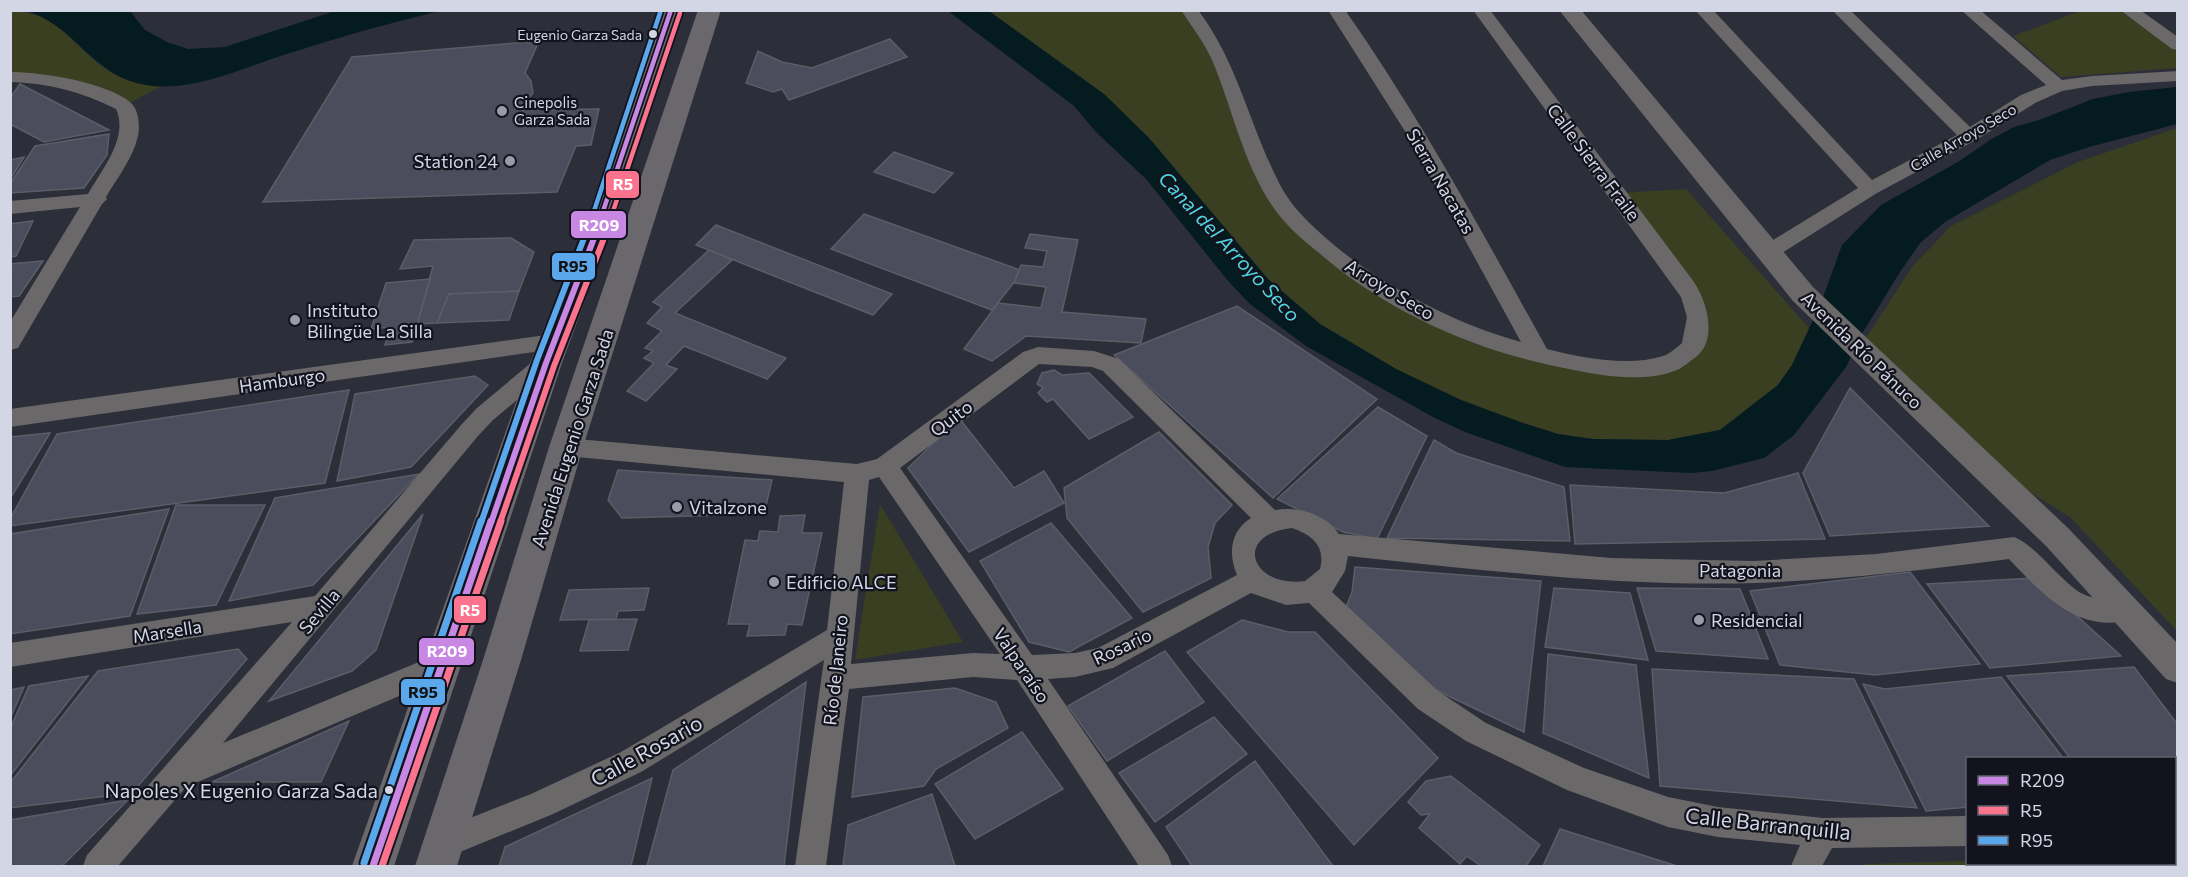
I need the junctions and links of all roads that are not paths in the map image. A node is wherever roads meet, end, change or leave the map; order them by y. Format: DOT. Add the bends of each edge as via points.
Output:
graph roads {
  1 [pos="671,10"];
  2 [pos="710,10"];
  3 [pos="1189,10"];
  4 [pos="1336,10"];
  5 [pos="1480,10"];
  6 [pos="1569,10"];
  7 [pos="1703,10"];
  8 [pos="1840,10"];
  9 [pos="1969,10"];
  10 [pos="2128,10"];
  11 [pos="2178,45"];
  12 [pos="2178,76"];
  13 [pos="10,77"];
  14 [pos="2058,86"];
  15 [pos="1969,136"];
  16 [pos="1870,189"];
  17 [pos="97,199"];
  18 [pos="10,208"];
  19 [pos="1767,253"];
  20 [pos="1699,318"];
  21 [pos="10,342"];
  22 [pos="550,352"];
  23 [pos="1539,355"];
  24 [pos="10,418"];
  25 [pos="566,447"];
  26 [pos="885,466"];
  27 [pos="856,474"];
  28 [pos="1269,520"];
  29 [pos="1332,544"];
  30 [pos="1253,579"];
  31 [pos="1314,591"];
  32 [pos="323,606"];
  33 [pos="2125,610"];
  34 [pos="839,637"];
  35 [pos="10,655"];
  36 [pos="442,664"];
  37 [pos="1025,668"];
  38 [pos="2178,668"];
  39 [pos="836,678"];
  40 [pos="175,777"];
  41 [pos="1966,831"];
  42 [pos="1823,833"];
  43 [pos="440,856"];
  44 [pos="98,867"];
  45 [pos="373,867"];
  46 [pos="810,867"];
  47 [pos="1157,867"];
  48 [pos="1806,867"];
  1 -- 22 [label="highway" via="601,219"];
  2 -- 25 [label="highway, Avenida Eugenio Garza Sada"];
  3 -- 23 [label="street, Arroyo Seco" via="1220,58 1266,175 1290,214 1360,274 1404,301 1460,329"];
  4 -- 23 [label="street, Sierra Nacatas" via="1365,51 1457,207"];
  5 -- 20 [label="street, Calle Sierra Fraile" via="1690,293"];
  6 -- 19 [label="street, Avenida Río Pánuco"];
  7 -- 16 [label="street"];
  8 -- 15 [label="street"];
  9 -- 14 [label="street"];
  10 -- 11 [label="street"];
  12 -- 14 [label="street, Calle Arroyo Seco"];
  13 -- 17 [label="street" via="55,80 124,106 129,117 129,135"];
  14 -- 15 [label="street, Calle Arroyo Seco" via="2028,99"];
  15 -- 16 [label="street, Calle Arroyo Seco"];
  16 -- 19 [label="street, Calle Arroyo Seco"];
  17 -- 18 [label="street"];
  17 -- 21 [label="street"];
  19 -- 33 [label="street, Avenida Río Pánuco" via="1803,294 2058,538"];
  20 -- 23 [label="street, Arroyo Seco" via="1691,349 1667,365 1634,369 1599,367"];
  22 -- 24 [label="street, Hamburgo"];
  22 -- 32 [label="street, Sevilla" via="478,422"];
  22 -- 36 [label="highway"];
  25 -- 27 [label="street, Quito"];
  25 -- 43 [label="highway, Avenida Eugenio Garza Sada"];
  26 -- 27 [label="street, Quito"];
  26 -- 28 [label="street, Quito" via="1030,358 1094,359 1111,365"];
  26 -- 37 [label="street, Valparaíso"];
  27 -- 34 [label="street, Río de Janeiro"];
  28 -- 29 [label="street" via="1293,518 1316,527"];
  28 -- 30 [label="street" via="1255,527 1243,551"];
  29 -- 31 [label="street" via="1337,562 1330,579"];
  29 -- 33 [label="street, Patagonia" via="1611,569 1754,572 1876,565 2014,548 2044,578 2080,605 2093,610"];
  30 -- 31 [label="street" via="1271,589 1293,594"];
  30 -- 37 [label="street, Rosario" via="1103,659"];
  31 -- 42 [label="street, Calle Barranquilla" via="1428,700 1476,732 1577,780 1668,812 1718,822"];
  32 -- 35 [label="street, Marsella"];
  32 -- 40 [label="street, Sevilla"];
  33 -- 38 [label="street, Avenida Río Pánuco"];
  34 -- 39 [label="street, Río de Janeiro"];
  34 -- 43 [label="street, Calle Rosario" via="631,762"];
  36 -- 40 [label="street"];
  36 -- 45 [label="highway"];
  37 -- 39 [label="street, Rosario" via="963,665"];
  37 -- 47 [label="street, Valparaíso"];
  39 -- 46 [label="street, Río de Janeiro"];
  40 -- 44 [label="street, Sevilla"];
  41 -- 42 [label="street, Calle Barranquilla"];
  42 -- 48 [label="street"];
}
